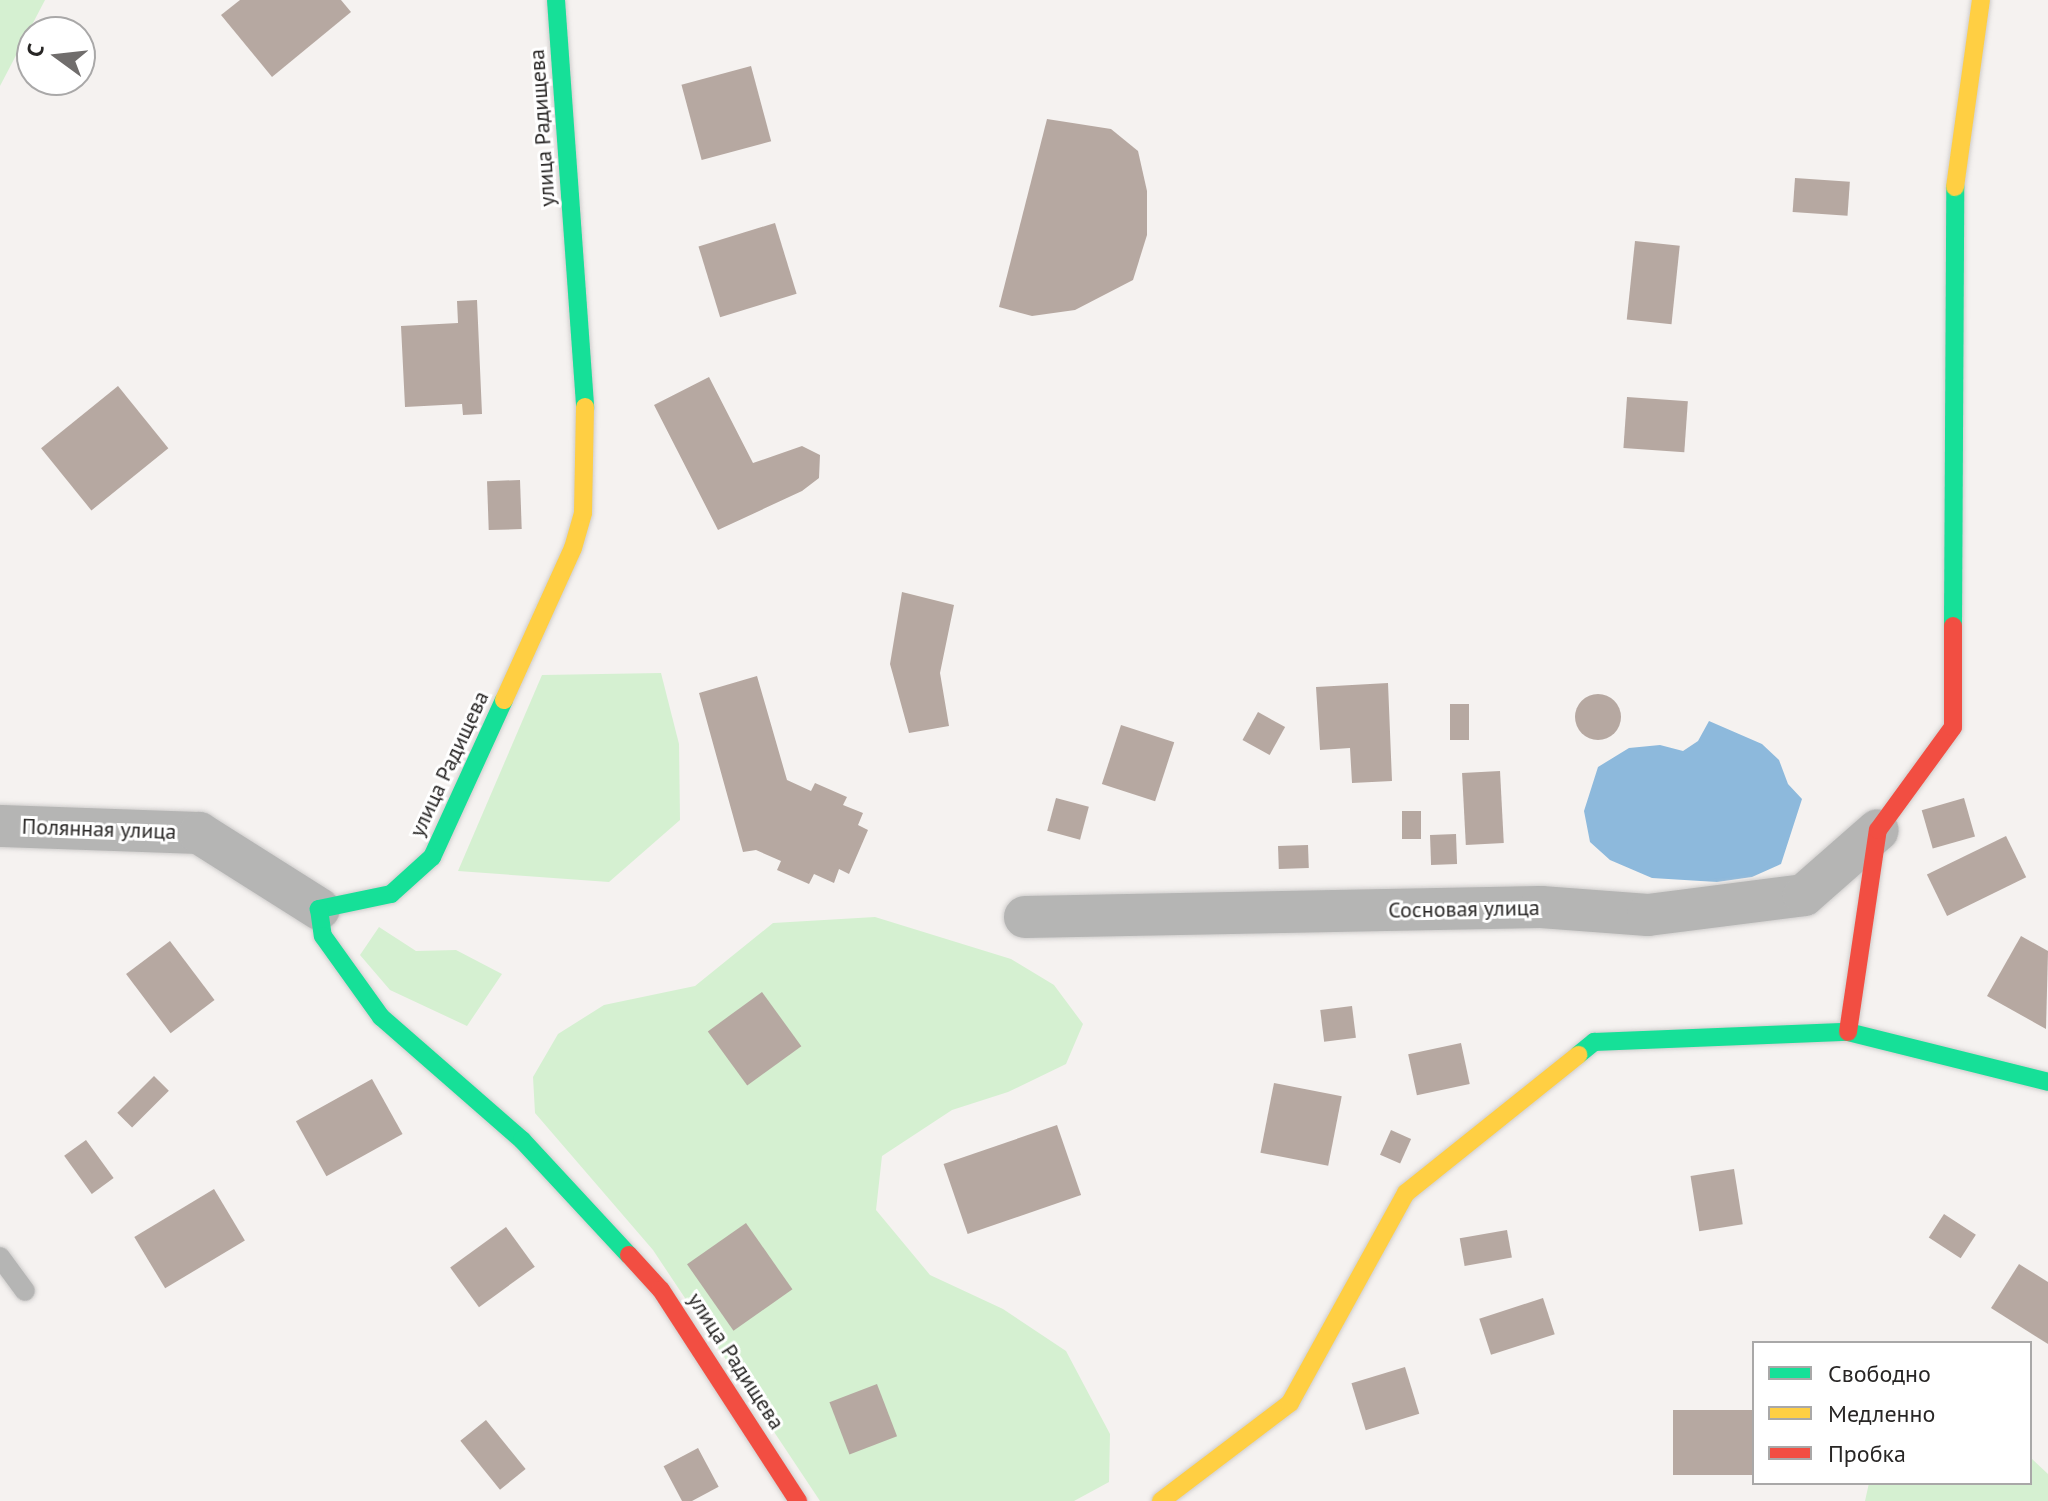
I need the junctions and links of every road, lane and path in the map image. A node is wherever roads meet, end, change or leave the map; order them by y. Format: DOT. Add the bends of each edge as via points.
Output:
graph roads {
  1 [pos="556,0"];
  2 [pos="1981,0"];
  3 [pos="0,826"];
  4 [pos="1878,830"];
  5 [pos="319,909"];
  6 [pos="1025,917"];
  7 [pos="1848,1032"];
  8 [pos="2048,1082"];
  9 [pos="0,1257"];
  10 [pos="25,1291"];
  11 [pos="798,1501"];
  12 [pos="1161,1501"];
  1 -- 5 [label="street, улица Радищева" via="587,429 580,524 432,857 391,894"];
  2 -- 4 [label="street" via="1955,161 1953,727"];
  3 -- 5 [label="street, Полянная улица" via="199,833"];
  4 -- 6 [label="street, Сосновая улица" via="1804,895 1648,915 1541,907"];
  4 -- 7 [label="street"];
  5 -- 11 [label="street, улица Радищева" via="328,945 381,1017 522,1140 661,1290"];
  7 -- 8 [label="street"];
  7 -- 12 [label="street" via="1594,1042 1406,1193 1290,1403"];
  9 -- 10 [label="lane"];
}
